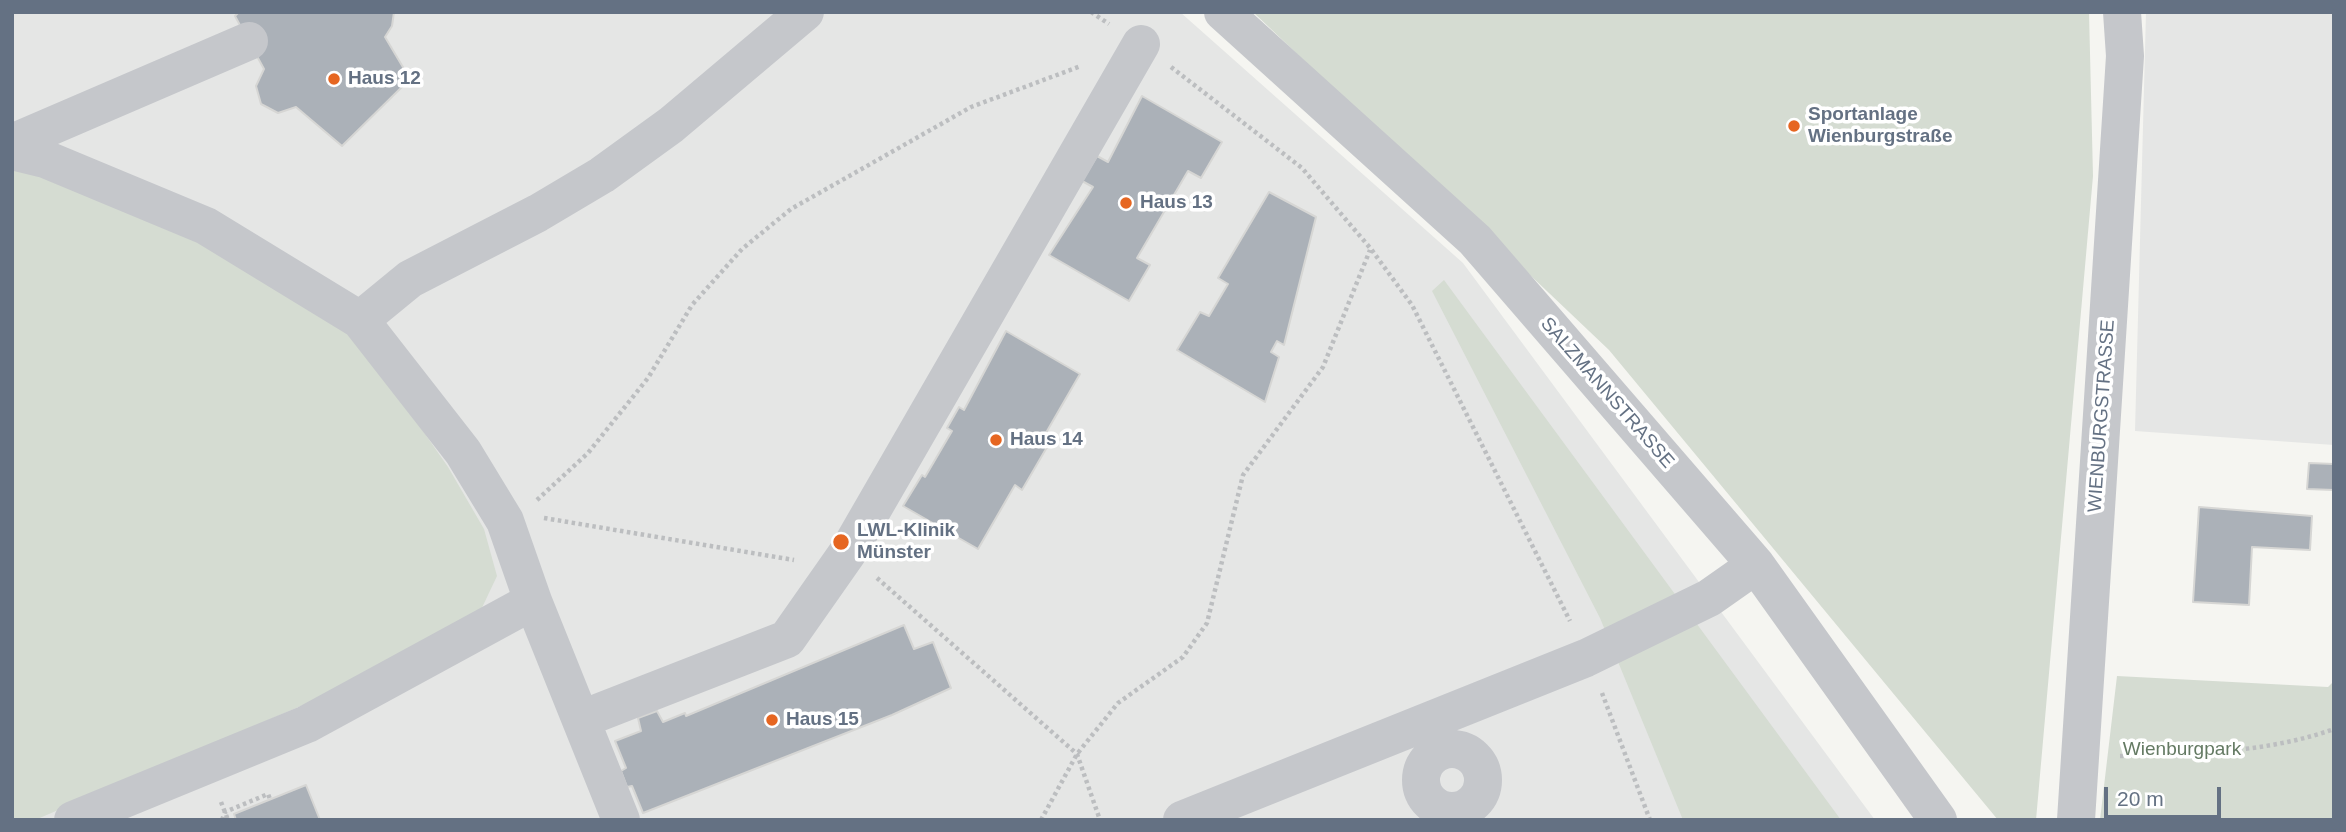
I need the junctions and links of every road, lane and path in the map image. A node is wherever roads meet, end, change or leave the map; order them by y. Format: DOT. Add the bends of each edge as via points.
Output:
graph roads {
  1 [pos="805,12"];
  2 [pos="1091,12"];
  3 [pos="1223,12"];
  4 [pos="2122,12"];
  5 [pos="249,41"];
  6 [pos="1141,44"];
  7 [pos="12,143"];
  8 [pos="12,151"];
  9 [pos="1371,249"];
  10 [pos="360,320"];
  11 [pos="505,521"];
  12 [pos="842,559"];
  13 [pos="1756,565"];
  14 [pos="533,601"];
  15 [pos="1586,658"];
  16 [pos="582,719"];
  17 [pos="2334,729"];
  18 [pos="1437,735"];
  19 [pos="1077,754"];
  20 [pos="2081,758"];
  21 [pos="270,799"];
  22 [pos="1464,815"];
  23 [pos="73,820"];
  24 [pos="222,820"];
  25 [pos="621,820"];
  26 [pos="1041,820"];
  27 [pos="1100,820"];
  28 [pos="1182,820"];
  29 [pos="1650,820"];
  30 [pos="1938,820"];
  31 [pos="2076,820"];
  1 -- 10 [label="street" via="671,125 602,175 410,279"];
  2 -- 6 [label="path"];
  3 -- 13 [label="street, SALZMANNSTRASSE" via="1475,240"];
  4 -- 20 [label="street, WIENBURGSTRASSE" via="2125,56"];
  5 -- 7 [label="street"];
  6 -- 9 [label="path" via="1302,169"];
  6 -- 11 [label="path" via="971,107 791,209 742,249 692,305 648,378 588,453 536,502"];
  6 -- 12 [label="street" via="1016,286"];
  8 -- 10 [label="street" via="45,159 206,226"];
  9 -- 15 [label="path" via="1412,305"];
  9 -- 19 [label="path" via="1323,367 1243,475 1206,623 1183,657 1118,703"];
  10 -- 11 [label="street" via="463,452"];
  11 -- 12 [label="path" via="541,517"];
  11 -- 14 [label="street"];
  12 -- 16 [label="street" via="787,639"];
  12 -- 19 [label="path"];
  13 -- 15 [label="street" via="1709,598"];
  13 -- 30 [label="street, SALZMANNSTRASSE"];
  14 -- 16 [label="street"];
  14 -- 23 [label="street" via="307,724"];
  15 -- 18 [label="street"];
  15 -- 29 [label="path"];
  16 -- 25 [label="street"];
  17 -- 20 [label="path" via="2304,740 2189,754"];
  18 -- 22 [label="street" via="1423,769 1422,789 1433,805"];
  18 -- 28 [label="street"];
  19 -- 26 [label="path"];
  19 -- 27 [label="path"];
  20 -- 31 [label="street, WIENBURGSTRASSE"];
  21 -- 24 [label="path" via="268,794 225,811"];
}
